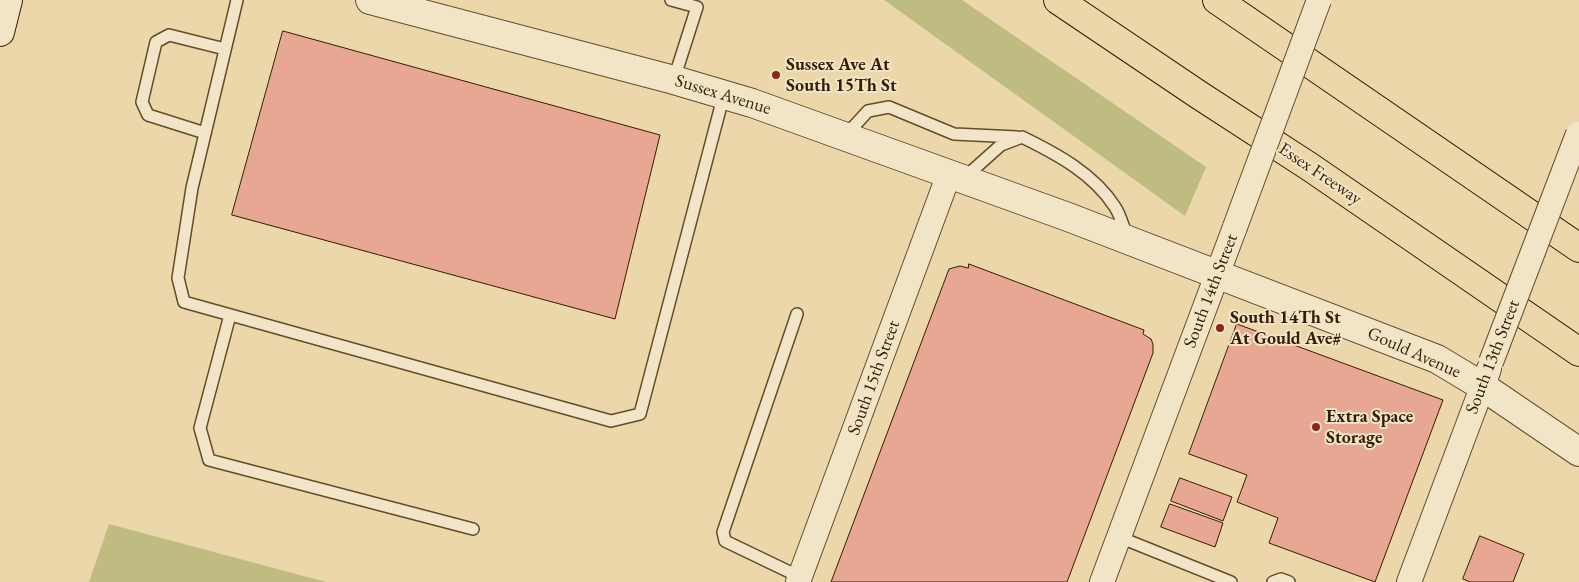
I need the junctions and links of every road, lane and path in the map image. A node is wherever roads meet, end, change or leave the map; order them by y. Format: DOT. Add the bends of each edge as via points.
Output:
graph roads {
  1 [pos="8,0"];
  2 [pos="237,0"];
  3 [pos="370,0"];
  4 [pos="671,0"];
  5 [pos="1058,0"];
  6 [pos="1217,0"];
  7 [pos="1320,0"];
  8 [pos="0,32"];
  9 [pos="225,49"];
  10 [pos="674,80"];
  11 [pos="724,94"];
  12 [pos="205,133"];
  13 [pos="1579,133"];
  14 [pos="845,136"];
  15 [pos="1022,137"];
  16 [pos="956,176"];
  17 [pos="1068,217"];
  18 [pos="1128,240"];
  19 [pos="1579,248"];
  20 [pos="1218,275"];
  21 [pos="797,314"];
  22 [pos="230,315"];
  23 [pos="1579,352"];
  24 [pos="1487,374"];
  25 [pos="1579,452"];
  26 [pos="473,530"];
  27 [pos="1119,537"];
  28 [pos="799,579"];
  29 [pos="1102,582"];
  30 [pos="1231,582"];
  31 [pos="1273,582"];
  32 [pos="1289,582"];
  33 [pos="1409,582"];
  1 -- 8 [label="street"];
  2 -- 9 [label="lane"];
  3 -- 10 [label="street, Sussex Avenue"];
  4 -- 10 [label="lane" via="698,7"];
  5 -- 23 [label="highway, Essex Freeway" via="1310,167"];
  6 -- 19 [label="highway"];
  7 -- 20 [label="street, South 14th Street, bridge"];
  9 -- 12 [label="lane"];
  9 -- 12 [label="lane" via="169,35 156,42 142,102 148,115"];
  10 -- 11 [label="street, Sussex Avenue"];
  11 -- 14 [label="street, Sussex Avenue"];
  11 -- 22 [label="lane" via="640,414 611,421"];
  12 -- 22 [label="lane" via="192,188 178,278 184,302"];
  13 -- 24 [label="street, South 13th Street, bridge"];
  14 -- 15 [label="lane" via="868,112 889,108 954,134"];
  14 -- 16 [label="street, Sussex Avenue"];
  15 -- 16 [label="lane" via="1001,145"];
  15 -- 18 [label="lane" via="1045,148 1095,182 1116,209"];
  16 -- 17 [label="street, Sussex Avenue"];
  16 -- 28 [label="street, South 15th Street"];
  17 -- 18 [label="street, Gould Avenue"];
  18 -- 20 [label="street, Gould Avenue"];
  20 -- 24 [label="street, Gould Avenue" via="1453,367"];
  20 -- 27 [label="street, South 14th Street"];
  21 -- 28 [label="lane" via="723,532 725,541"];
  22 -- 26 [label="lane" via="200,428 209,460"];
  24 -- 25 [label="street, Gould Avenue"];
  24 -- 33 [label="street, South 13th Street"];
  27 -- 29 [label="street, South 14th Street"];
  27 -- 30 [label="lane"];
  31 -- 32 [label="lane"];
}
